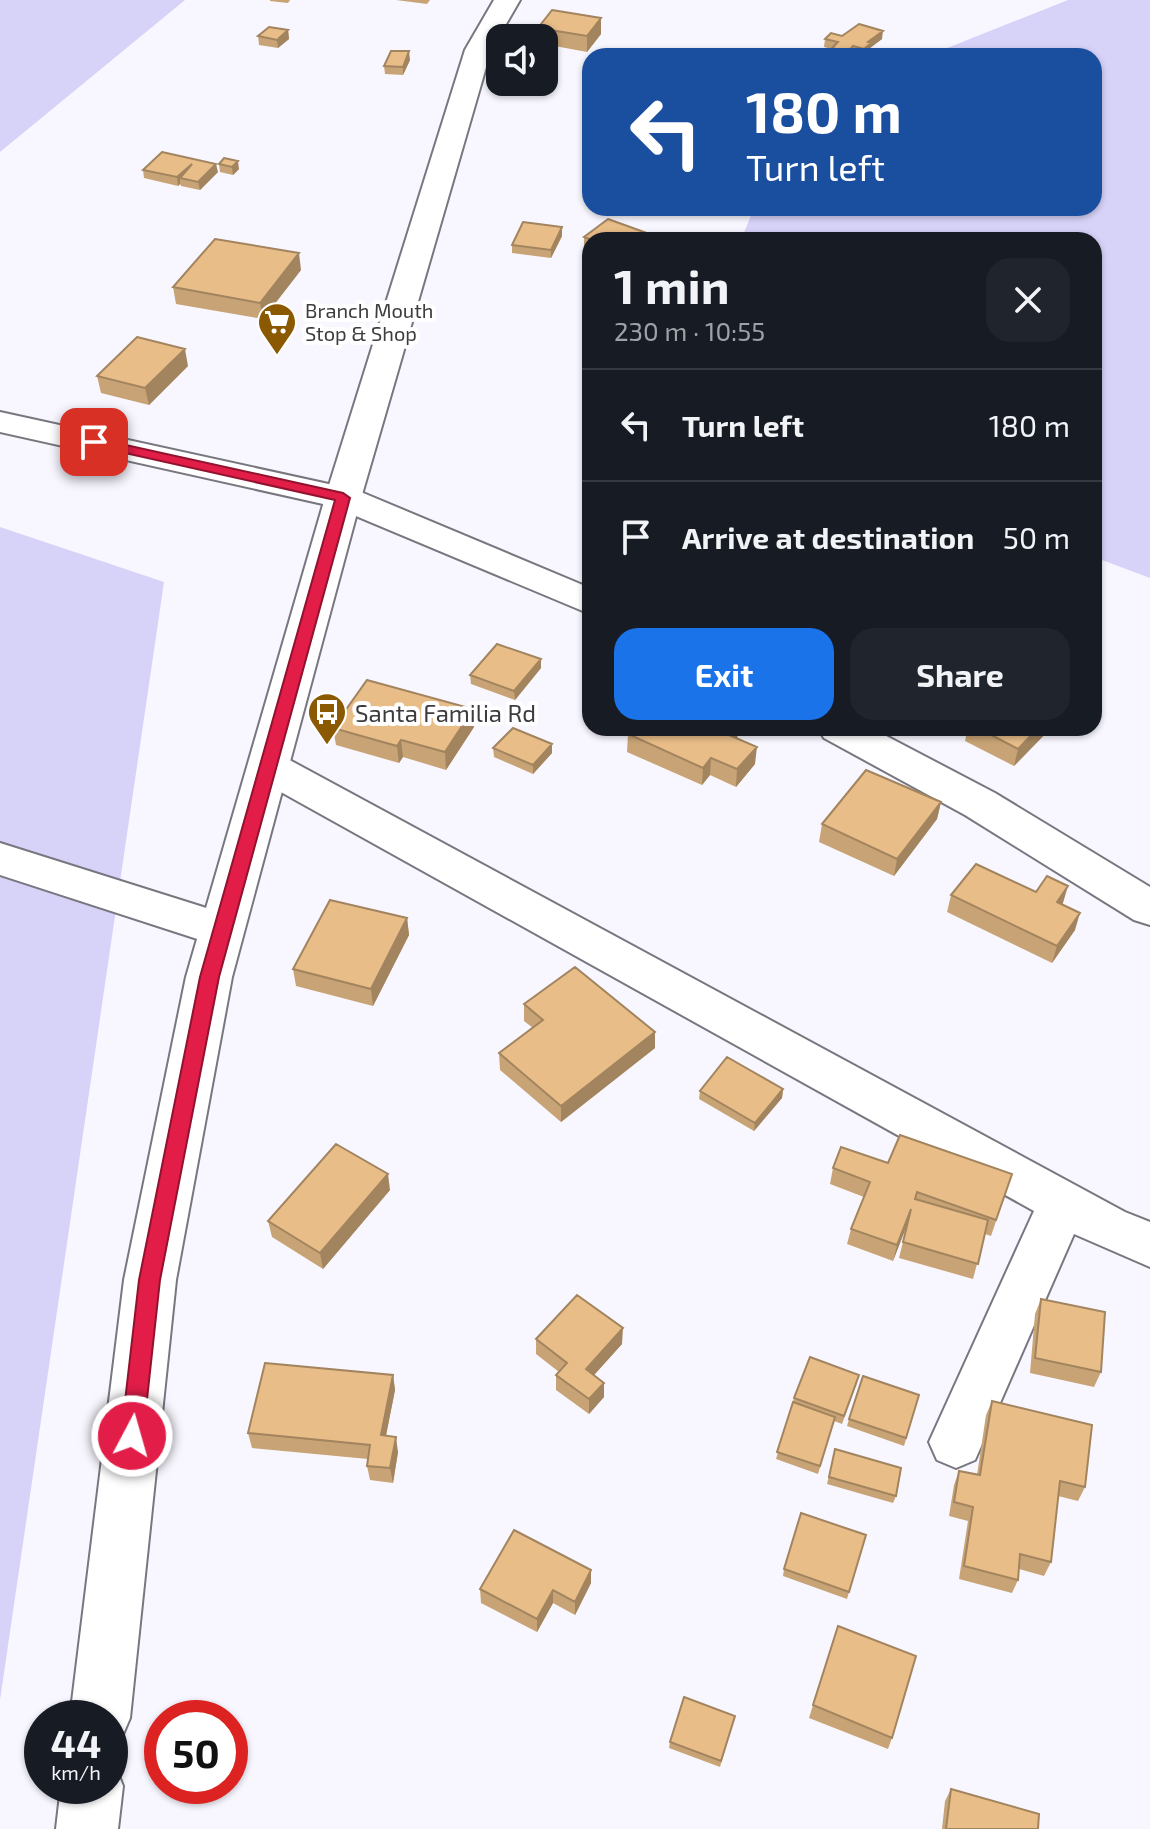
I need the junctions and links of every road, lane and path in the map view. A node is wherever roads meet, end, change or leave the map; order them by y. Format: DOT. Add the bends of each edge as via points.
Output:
graph roads {
  1 [pos="507,0"];
  2 [pos="0,422"];
  3 [pos="343,498"];
  4 [pos="582,599"];
  5 [pos="853,736"];
  6 [pos="269,767"];
  7 [pos="0,859"];
  8 [pos="1150,908"];
  9 [pos="222,930"];
  10 [pos="1063,1202"];
  11 [pos="1150,1245"];
  12 [pos="956,1442"];
  13 [pos="102,1700"];
  14 [pos="90,1804"];
  15 [pos="87,1829"];
  1 -- 3 [label="main road" via="478,50"];
  2 -- 3 [label="main road"];
  3 -- 4 [label="main road"];
  3 -- 6 [label="main road"];
  5 -- 8 [label="main road" via="980,804"];
  6 -- 9 [label="main road"];
  6 -- 10 [label="main road"];
  7 -- 9 [label="main road"];
  9 -- 13 [label="main road" via="150,1280"];
  10 -- 11 [label="main road"];
  10 -- 12 [label="main road"];
  14 -- 15 [label="main road"];
}
